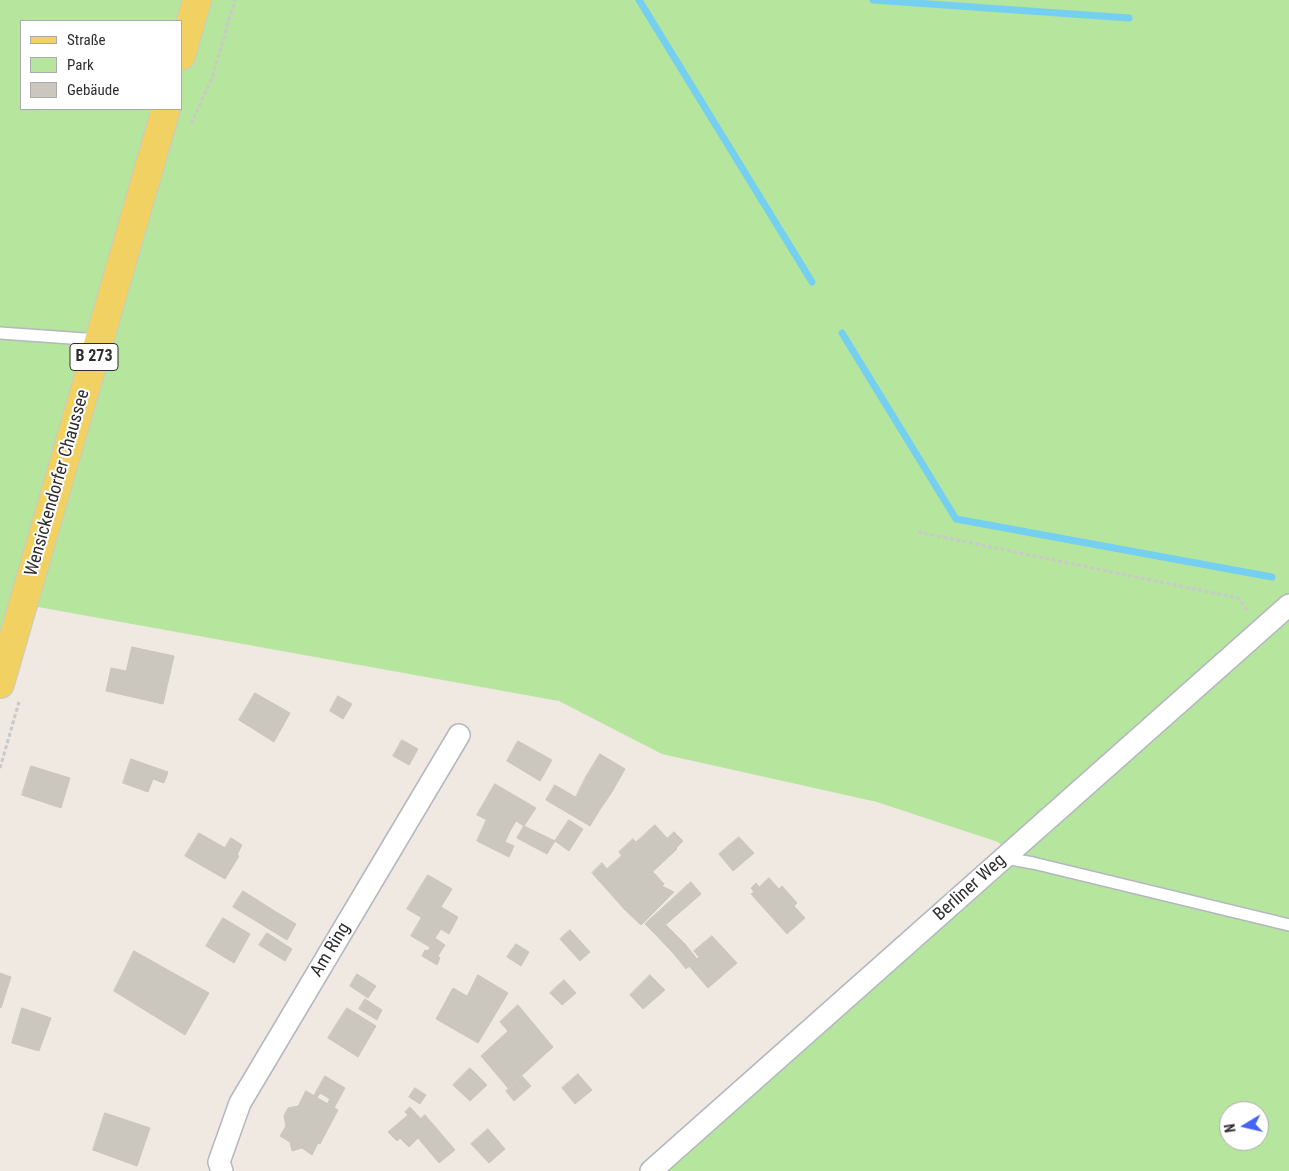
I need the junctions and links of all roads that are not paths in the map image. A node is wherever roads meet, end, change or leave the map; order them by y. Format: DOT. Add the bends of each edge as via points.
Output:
graph roads {
  1 [pos="197,0"];
  2 [pos="182,52"];
  3 [pos="166,110"];
  4 [pos="0,333"];
  5 [pos="100,340"];
  6 [pos="1289,605"];
  7 [pos="0,684"];
  8 [pos="459,734"];
  9 [pos="1005,858"];
  10 [pos="1289,925"];
  11 [pos="222,1171"];
  12 [pos="651,1171"];
  1 -- 2 [label="main road"];
  3 -- 5 [label="main road, Wensickendorfer Chaussee / B 273"];
  4 -- 5 [label="lane"];
  5 -- 7 [label="main road, Wensickendorfer Chaussee / B 273"];
  6 -- 9 [label="street, Berliner Weg"];
  8 -- 11 [label="street, Am Ring" via="240,1103 219,1162"];
  9 -- 10 [label="lane"];
  9 -- 12 [label="street, Berliner Weg"];
}
